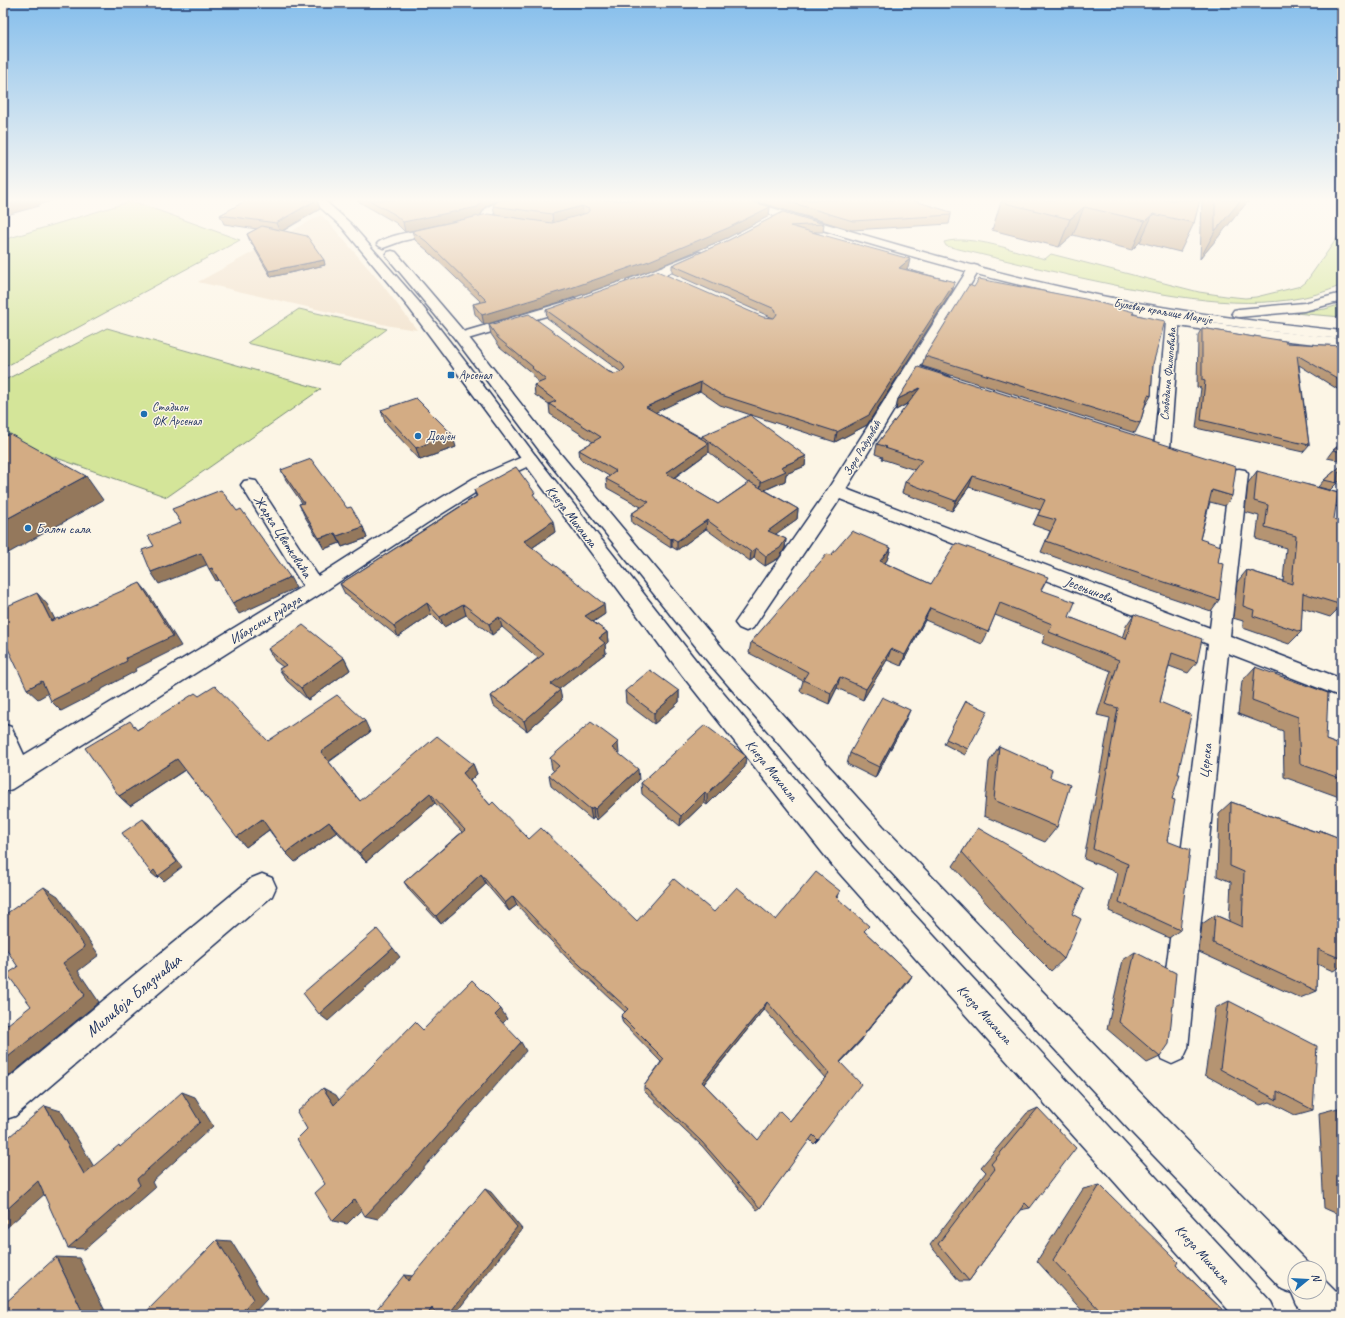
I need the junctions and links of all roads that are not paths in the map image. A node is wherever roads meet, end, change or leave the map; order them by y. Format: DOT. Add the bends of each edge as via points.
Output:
graph roads {
  1 [pos="377,262"];
  2 [pos="398,262"];
  3 [pos="684,262"];
  4 [pos="948,262"];
  5 [pos="983,262"];
  6 [pos="974,269"];
  7 [pos="658,273"];
  8 [pos="671,279"];
  9 [pos="621,287"];
  10 [pos="1342,297"];
  11 [pos="585,300"];
  12 [pos="1107,300"];
  13 [pos="1237,314"];
  14 [pos="534,317"];
  15 [pos="1173,321"];
  16 [pos="1342,325"];
  17 [pos="546,326"];
  18 [pos="1342,335"];
  19 [pos="462,337"];
  20 [pos="1342,343"];
  21 [pos="911,369"];
  22 [pos="956,383"];
  23 [pos="1161,448"];
  24 [pos="528,459"];
  25 [pos="1240,473"];
  26 [pos="250,485"];
  27 [pos="1293,488"];
  28 [pos="836,491"];
  29 [pos="1342,501"];
  30 [pos="316,588"];
  31 [pos="746,623"];
  32 [pos="1218,640"];
  33 [pos="1342,688"];
  34 [pos="3,734"];
  35 [pos="11,776"];
  36 [pos="262,887"];
  37 [pos="1172,1048"];
  38 [pos="3,1104"];
  39 [pos="1287,1268"];
  40 [pos="1318,1300"];
  41 [pos="1258,1315"];
  42 [pos="1332,1315"];
  1 -- 24 [label="main road, Кнеза Михаила" via="463,368"];
  2 -- 19 [label="main road, Кнеза Михаила"];
  3 -- 7 [label="main road"];
  4 -- 6 [label="main road, Булевар краљице Марије"];
  5 -- 13 [label="main road, Булевар краљице Марије" via="1079,286 1186,307"];
  6 -- 12 [label="main road, Булевар краљице Марије"];
  6 -- 21 [label="main road, Зоре Радуловић"];
  7 -- 8 [label="main road"];
  7 -- 9 [label="main road"];
  10 -- 13 [label="main road" via="1298,308"];
  11 -- 14 [label="main road"];
  12 -- 15 [label="main road, Слободана Филиповића"];
  12 -- 18 [label="main road, Булевар краљице Марије" via="1216,320"];
  13 -- 16 [label="main road, Булевар краљице Марије"];
  14 -- 17 [label="main road"];
  14 -- 19 [label="main road"];
  15 -- 20 [label="main road"];
  15 -- 23 [label="main road, Слободана Филиповића"];
  19 -- 39 [label="main road, Кнеза Михаила" via="548,450 712,651 869,829 1145,1122"];
  21 -- 22 [label="main road"];
  21 -- 28 [label="main road, Зоре Радуловић"];
  24 -- 30 [label="main road, Ибарских рудара" via="480,482 420,518"];
  24 -- 41 [label="main road, Кнеза Михаила" via="690,669 843,857"];
  25 -- 32 [label="main road, Церска"];
  26 -- 30 [label="main road, Жарка Цветковића"];
  27 -- 29 [label="main road"];
  28 -- 31 [label="main road, Зоре Радуловић"];
  28 -- 32 [label="main road, Јесењинова"];
  30 -- 35 [label="main road, Ибарских рудара"];
  32 -- 33 [label="main road, Јесењинова"];
  32 -- 37 [label="main road, Церска"];
  34 -- 35 [label="main road"];
  36 -- 38 [label="main road, Миливоја Блазнавца"];
  40 -- 42 [label="main road"];
}
